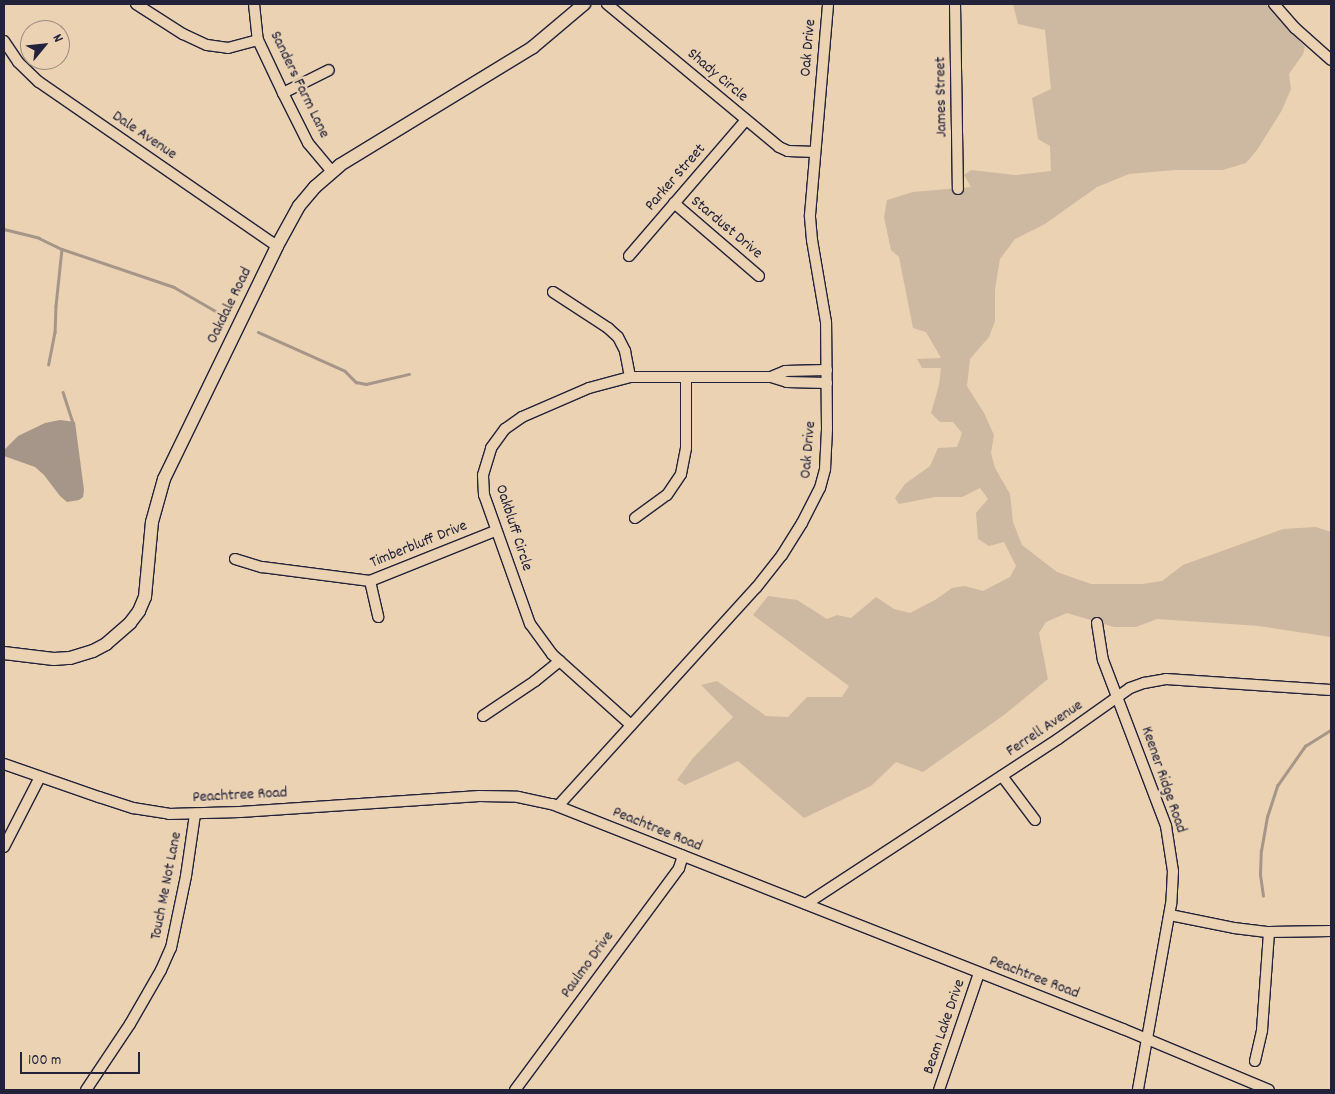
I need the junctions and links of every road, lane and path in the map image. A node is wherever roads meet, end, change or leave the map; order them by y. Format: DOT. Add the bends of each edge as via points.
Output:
graph roads {
  1 [pos="136,4"];
  2 [pos="254,4"];
  3 [pos="584,4"];
  4 [pos="607,4"];
  5 [pos="828,4"];
  6 [pos="955,4"];
  7 [pos="1274,4"];
  8 [pos="258,40"];
  9 [pos="4,41"];
  10 [pos="1331,60"];
  11 [pos="329,70"];
  12 [pos="283,93"];
  13 [pos="746,120"];
  14 [pos="816,152"];
  15 [pos="332,172"];
  16 [pos="958,189"];
  17 [pos="674,203"];
  18 [pos="277,246"];
  19 [pos="629,256"];
  20 [pos="759,276"];
  21 [pos="553,292"];
  22 [pos="827,370"];
  23 [pos="630,377"];
  24 [pos="686,377"];
  25 [pos="771,377"];
  26 [pos="827,383"];
  27 [pos="635,518"];
  28 [pos="495,531"];
  29 [pos="235,559"];
  30 [pos="370,582"];
  31 [pos="378,617"];
  32 [pos="1097,623"];
  33 [pos="4,653"];
  34 [pos="560,660"];
  35 [pos="1331,690"];
  36 [pos="1117,696"];
  37 [pos="483,716"];
  38 [pos="631,725"];
  39 [pos="4,764"];
  40 [pos="1002,776"];
  41 [pos="40,777"];
  42 [pos="558,806"];
  43 [pos="195,814"];
  44 [pos="1034,820"];
  45 [pos="4,847"];
  46 [pos="683,856"];
  47 [pos="806,904"];
  48 [pos="1170,915"];
  49 [pos="1331,931"];
  50 [pos="1269,932"];
  51 [pos="980,973"];
  52 [pos="1145,1040"];
  53 [pos="1255,1061"];
  54 [pos="86,1090"];
  55 [pos="515,1090"];
  56 [pos="939,1090"];
  57 [pos="1138,1090"];
  58 [pos="1269,1090"];
  1 -- 8 [label="street" via="207,45 228,48"];
  2 -- 8 [label="street, Sanders Farm Lane"];
  3 -- 15 [label="main road, Oakdale Road" via="533,47"];
  4 -- 13 [label="street, Shady Circle"];
  5 -- 14 [label="street, Oak Drive"];
  6 -- 16 [label="street, James Street"];
  7 -- 10 [label="street"];
  8 -- 12 [label="street, Sanders Farm Lane"];
  9 -- 18 [label="street, Dale Avenue" via="18,62 39,82"];
  11 -- 12 [label="street"];
  12 -- 15 [label="street, Sanders Farm Lane" via="308,143"];
  13 -- 14 [label="street, Shady Circle" via="785,150"];
  13 -- 17 [label="street, Parker Street"];
  14 -- 22 [label="street, Oak Drive" via="811,228 824,302"];
  15 -- 18 [label="main road, Oakdale Road" via="298,206"];
  17 -- 19 [label="street, Parker Street"];
  17 -- 20 [label="street, Stardust Drive"];
  18 -- 33 [label="main road, Oakdale Road" via="164,479 152,522 145,597 140,611 122,631 93,651 54,659"];
  21 -- 23 [label="street" via="618,337 625,351"];
  22 -- 25 [label="street, Oakbluff Circle" via="785,371"];
  22 -- 26 [label="street, Oak Drive"];
  23 -- 24 [label="street, Oakbluff Circle"];
  23 -- 28 [label="street, Oakbluff Circle" via="589,388 522,417 497,438 487,457 483,475 484,495"];
  24 -- 25 [label="street, Oakbluff Circle"];
  24 -- 27 [label="street" via="686,448 681,474 667,495"];
  25 -- 26 [label="street, Oakbluff Circle" via="787,382"];
  26 -- 38 [label="street, Oak Drive" via="823,480 802,524 753,592"];
  28 -- 30 [label="street, Timberbluff Drive"];
  28 -- 34 [label="street, Oakbluff Circle" via="530,624"];
  29 -- 30 [label="street, Timberbluff Drive" via="262,567"];
  30 -- 31 [label="street"];
  32 -- 36 [label="street, Keener Ridge Road" via="1103,660"];
  34 -- 37 [label="street"];
  34 -- 38 [label="street, Oakbluff Circle"];
  35 -- 36 [label="street, Ferrell Avenue" via="1166,679 1144,683"];
  36 -- 40 [label="street, Ferrell Avenue"];
  36 -- 48 [label="street, Keener Ridge Road" via="1166,826 1173,871"];
  38 -- 42 [label="street, Oak Drive"];
  39 -- 41 [label="street, Peachtree Road"];
  40 -- 44 [label="street"];
  40 -- 47 [label="street, Ferrell Avenue"];
  41 -- 43 [label="street, Peachtree Road" via="133,808 157,813"];
  41 -- 45 [label="street"];
  42 -- 43 [label="street, Peachtree Road" via="518,797 479,796"];
  42 -- 46 [label="street, Peachtree Road"];
  43 -- 54 [label="street, Touch Me Not Lane" via="171,948 130,1024"];
  46 -- 47 [label="street, Peachtree Road"];
  46 -- 55 [label="street, Paulmo Drive" via="679,868"];
  47 -- 51 [label="street, Peachtree Road"];
  48 -- 50 [label="street"];
  48 -- 52 [label="street, Keener Ridge Road"];
  49 -- 50 [label="street"];
  50 -- 53 [label="street" via="1262,1030"];
  51 -- 52 [label="street, Peachtree Road"];
  51 -- 56 [label="street, Beam Lake Drive"];
  52 -- 57 [label="street, Keener Ridge Road"];
  52 -- 58 [label="street, Peachtree Road"];
}
